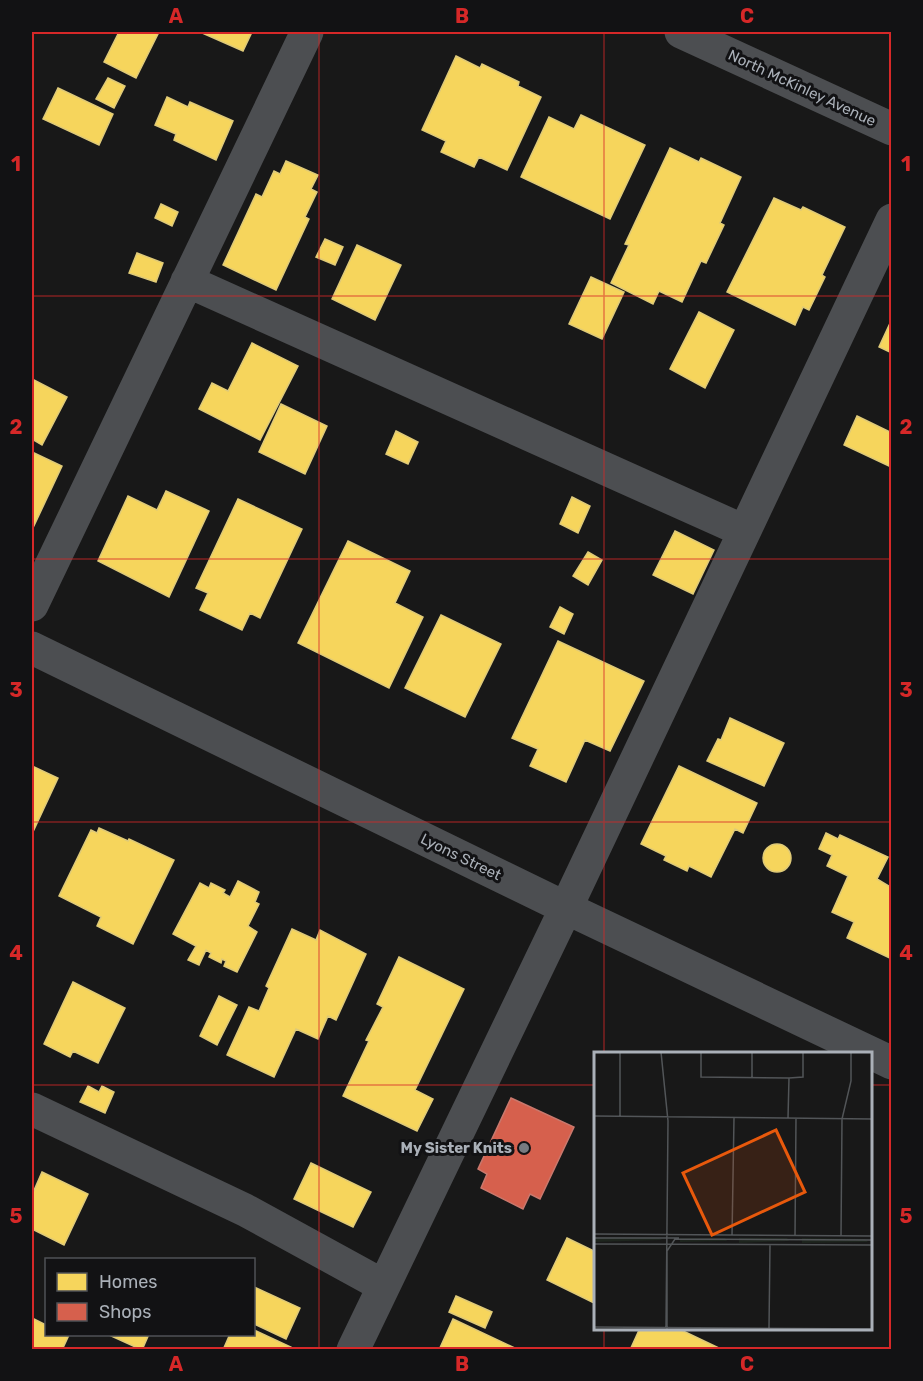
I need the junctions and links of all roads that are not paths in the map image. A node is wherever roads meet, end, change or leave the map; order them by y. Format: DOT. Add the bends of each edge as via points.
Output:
graph roads {
  1 [pos="307,32"];
  2 [pos="681,32"];
  3 [pos="891,129"];
  4 [pos="891,220"];
  5 [pos="187,281"];
  6 [pos="744,531"];
  7 [pos="32,605"];
  8 [pos="32,648"];
  9 [pos="566,908"];
  10 [pos="866,1052"];
  11 [pos="872,1055"];
  12 [pos="891,1064"];
  13 [pos="32,1109"];
  14 [pos="382,1285"];
  15 [pos="353,1350"];
  1 -- 5 [label="street"];
  2 -- 3 [label="street, North McKinley Avenue"];
  4 -- 6 [label="street"];
  5 -- 6 [label="street"];
  5 -- 7 [label="street"];
  6 -- 9 [label="street"];
  8 -- 9 [label="street, Lyons Street"];
  9 -- 10 [label="street, Lyons Street"];
  9 -- 14 [label="street"];
  11 -- 12 [label="street, Lyons Street"];
  13 -- 14 [label="street" via="245,1210"];
  14 -- 15 [label="street"];
}
